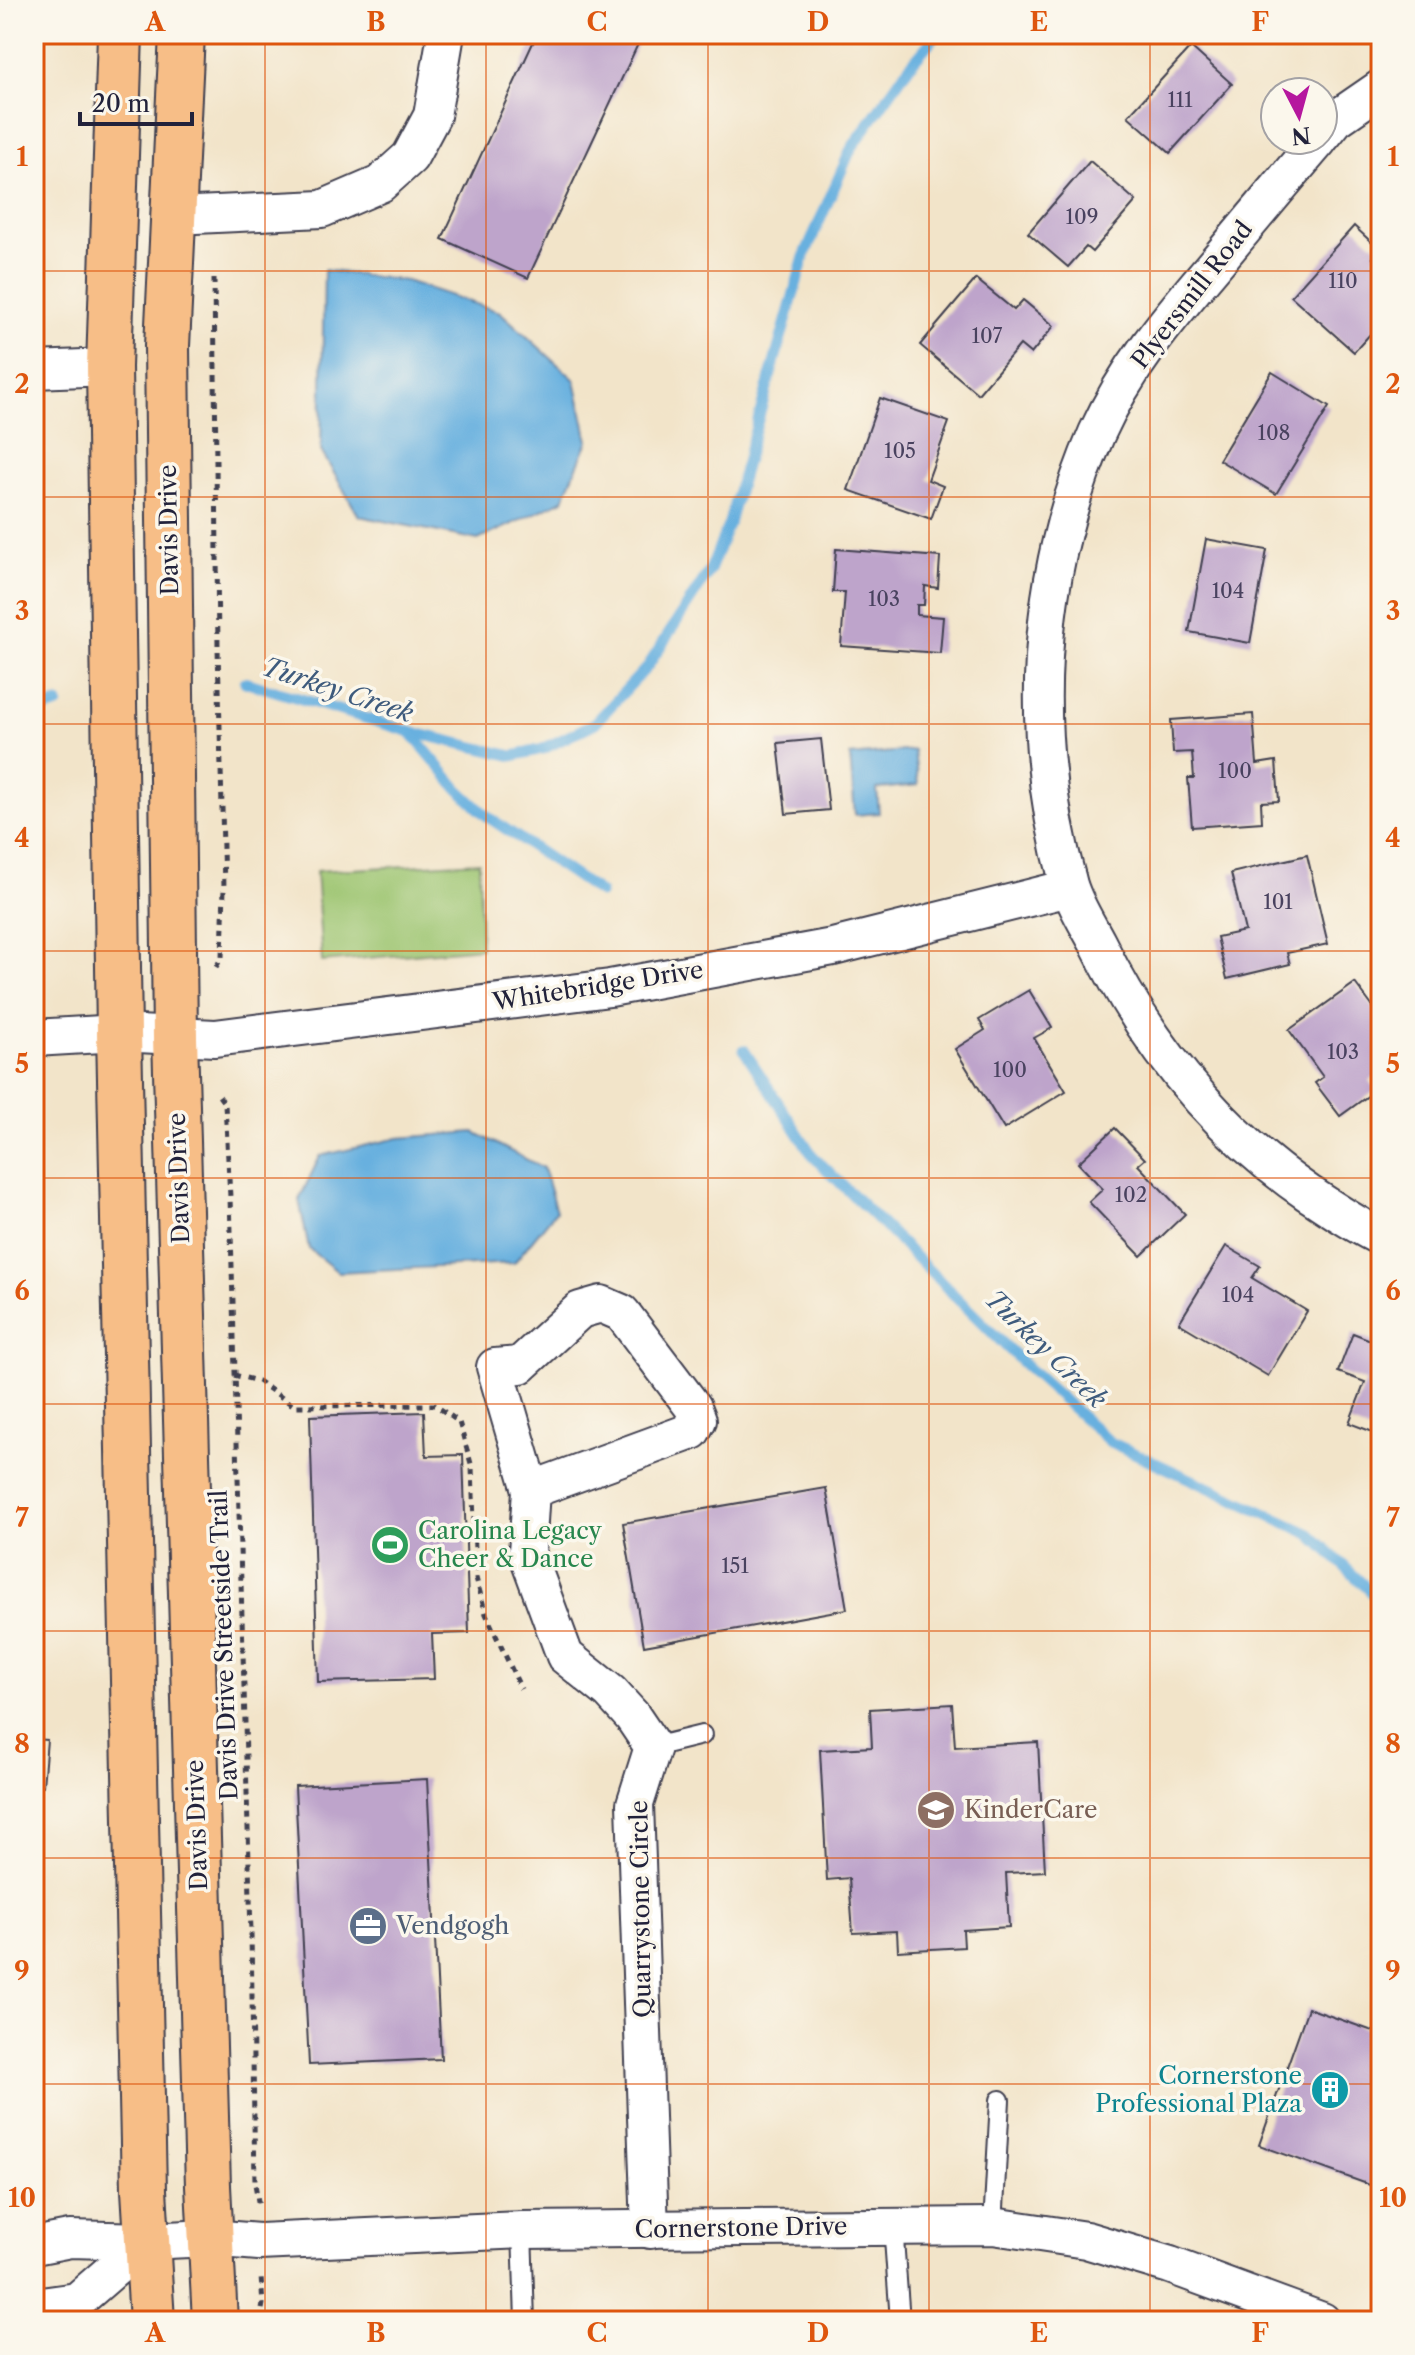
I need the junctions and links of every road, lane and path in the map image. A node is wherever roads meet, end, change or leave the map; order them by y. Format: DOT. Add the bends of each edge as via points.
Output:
graph roads {
  1 [pos="120,34"];
  2 [pos="182,34"];
  3 [pos="446,34"];
  4 [pos="1381,88"];
  5 [pos="1339,117"];
  6 [pos="1306,156"];
  7 [pos="174,216"];
  8 [pos="214,278"];
  9 [pos="109,367"];
  10 [pos="34,370"];
  11 [pos="1069,888"];
  12 [pos="222,957"];
  13 [pos="119,1033"];
  14 [pos="175,1037"];
  15 [pos="34,1038"];
  16 [pos="225,1104"];
  17 [pos="1381,1237"];
  18 [pos="234,1375"];
  19 [pos="531,1490"];
  20 [pos="521,1689"];
  21 [pos="702,1735"];
  22 [pos="653,1747"];
  23 [pos="1000,2100"];
  24 [pos="255,2184"];
  25 [pos="893,2225"];
  26 [pos="993,2226"];
  27 [pos="522,2230"];
  28 [pos="650,2230"];
  29 [pos="210,2238"];
  30 [pos="146,2241"];
  31 [pos="34,2246"];
  32 [pos="263,2304"];
  33 [pos="34,2307"];
  34 [pos="152,2321"];
  35 [pos="215,2321"];
  36 [pos="260,2321"];
  37 [pos="525,2321"];
  38 [pos="900,2321"];
  39 [pos="1322,2321"];
  1 -- 9 [label="main road"];
  2 -- 7 [label="main road, Davis Drive"];
  3 -- 7 [label="street" via="432,116 410,157 380,184 322,209"];
  4 -- 5 [label="street"];
  6 -- 11 [label="street, Plyersmill Road" via="1148,343 1097,433 1071,505 1053,573 1043,648 1043,725"];
  7 -- 14 [label="main road, Davis Drive" via="167,346"];
  8 -- 12 [label="path"];
  9 -- 10 [label="street"];
  9 -- 13 [label="main road"];
  11 -- 14 [label="street, Whitebridge Drive" via="833,947 610,988 215,1038"];
  11 -- 17 [label="street, Plyersmill Road" via="1153,1042 1221,1122 1279,1173"];
  13 -- 14 [label="street, Whitebridge Drive"];
  13 -- 15 [label="street, Whitebridge Drive"];
  13 -- 30 [label="main road"];
  14 -- 29 [label="main road, Davis Drive"];
  16 -- 18 [label="path, Davis Drive Streetside Trail"];
  18 -- 20 [label="path" via="258,1381 294,1406 435,1405 459,1422 472,1467 476,1578 486,1614"];
  18 -- 24 [label="path, Davis Drive Streetside Trail"];
  19 -- 19 [label="street" via="692,1431 698,1420 622,1313 601,1304 580,1310 520,1365 495,1367"];
  19 -- 22 [label="street" via="527,1553 565,1656 610,1692"];
  21 -- 22 [label="lane"];
  22 -- 28 [label="street, Quarrystone Circle" via="635,1804"];
  23 -- 26 [label="lane"];
  25 -- 26 [label="street, Cornerstone Drive"];
  25 -- 28 [label="street, Cornerstone Drive"];
  25 -- 38 [label="lane"];
  26 -- 39 [label="street, Cornerstone Drive" via="1086,2240"];
  27 -- 28 [label="street, Cornerstone Drive"];
  27 -- 29 [label="street, Cornerstone Drive" via="259,2242"];
  27 -- 37 [label="lane"];
  29 -- 30 [label="street, Cornerstone Drive"];
  29 -- 35 [label="main road, Davis Drive"];
  30 -- 31 [label="street, Cornerstone Drive" via="70,2239"];
  30 -- 33 [label="street" via="77,2301"];
  30 -- 34 [label="main road"];
  32 -- 36 [label="path"];
}
